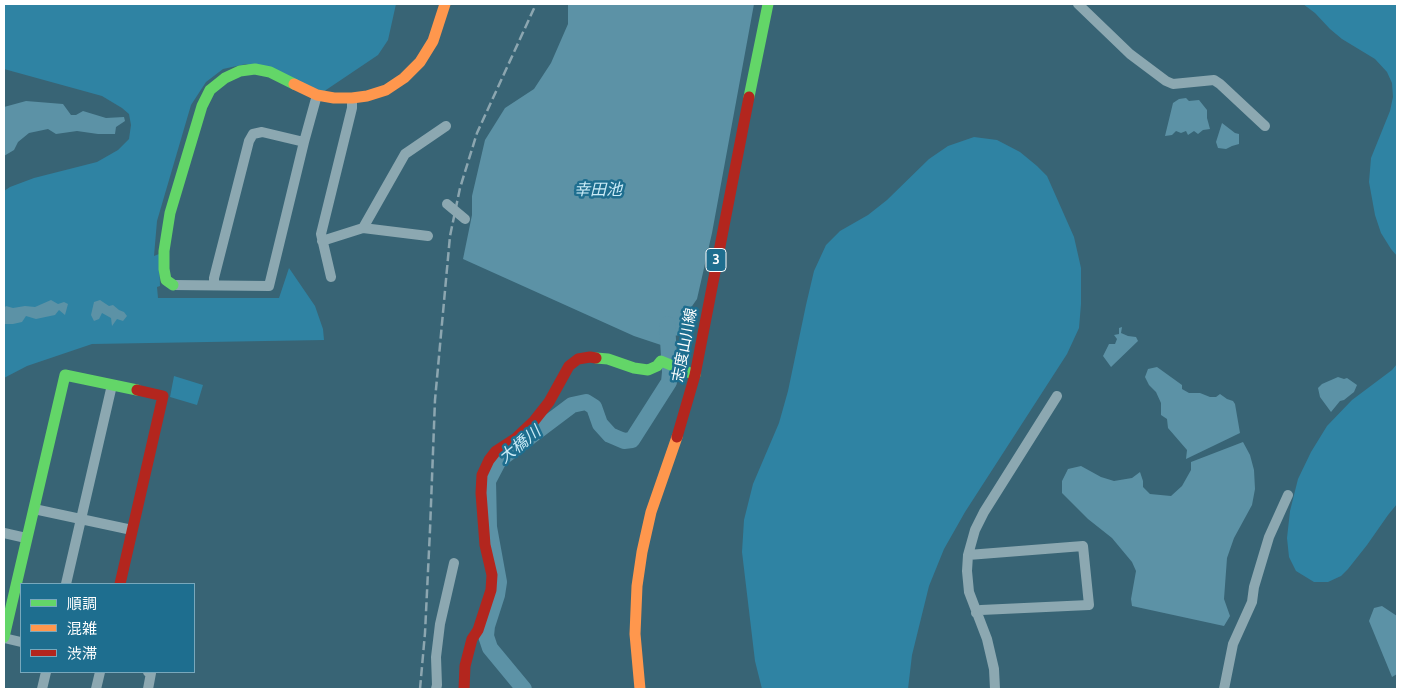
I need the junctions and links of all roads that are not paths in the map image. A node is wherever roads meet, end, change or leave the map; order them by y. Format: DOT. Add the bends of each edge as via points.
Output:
graph roads {
  1 [pos="445,4"];
  2 [pos="768,4"];
  3 [pos="1078,4"];
  4 [pos="317,95"];
  5 [pos="352,98"];
  6 [pos="446,126"];
  7 [pos="1265,126"];
  8 [pos="304,142"];
  9 [pos="447,204"];
  10 [pos="464,218"];
  11 [pos="363,228"];
  12 [pos="428,236"];
  13 [pos="322,241"];
  14 [pos="331,277"];
  15 [pos="173,285"];
  16 [pos="214,285"];
  17 [pos="695,375"];
  18 [pos="112,385"];
  19 [pos="1056,396"];
  20 [pos="1288,495"];
  21 [pos="34,509"];
  22 [pos="82,520"];
  23 [pos="132,530"];
  24 [pos="4,533"];
  25 [pos="26,538"];
  26 [pos="968,555"];
  27 [pos="454,563"];
  28 [pos="66,583"];
  29 [pos="120,583"];
  30 [pos="976,613"];
  31 [pos="4,638"];
  32 [pos="20,642"];
  33 [pos="46,673"];
  34 [pos="100,673"];
  35 [pos="152,673"];
  36 [pos="42,689"];
  37 [pos="96,689"];
  38 [pos="148,689"];
  39 [pos="436,689"];
  40 [pos="464,689"];
  41 [pos="640,689"];
  42 [pos="995,689"];
  43 [pos="1224,689"];
  1 -- 5 [label="street" via="433,41 420,62 386,90"];
  2 -- 17 [label="street, 志度山川線 / 3"];
  3 -- 7 [label="street" via="1130,54 1166,81 1173,84 1214,80"];
  4 -- 5 [label="street"];
  4 -- 8 [label="street"];
  4 -- 15 [label="street" via="270,72 256,69 240,71 210,90 202,106 170,213 164,269 166,280"];
  5 -- 13 [label="street"];
  6 -- 11 [label="street" via="405,154"];
  8 -- 16 [label="street" via="269,286"];
  8 -- 16 [label="street" via="262,132 253,134"];
  9 -- 10 [label="street, bridge"];
  11 -- 12 [label="street"];
  11 -- 13 [label="street"];
  13 -- 14 [label="street"];
  15 -- 16 [label="street"];
  17 -- 40 [label="street" via="661,361 648,370 608,359 578,359 569,366 534,421 516,438 496,450 482,476 481,493 485,545 492,575 491,590 472,639 465,666"];
  17 -- 41 [label="street, 志度山川線 / 3" via="651,512 642,552 635,634"];
  18 -- 21 [label="street" via="65,374"];
  18 -- 22 [label="street"];
  18 -- 23 [label="street" via="162,396"];
  19 -- 26 [label="street" via="984,512"];
  20 -- 43 [label="street" via="1269,537 1252,602 1233,644"];
  21 -- 22 [label="street"];
  21 -- 25 [label="street"];
  22 -- 23 [label="street"];
  22 -- 28 [label="street"];
  23 -- 29 [label="street"];
  24 -- 25 [label="street"];
  25 -- 31 [label="street"];
  26 -- 30 [label="street" via="969,592"];
  26 -- 30 [label="street" via="1083,546 1089,604 982,610"];
  27 -- 39 [label="street" via="440,624"];
  30 -- 42 [label="street" via="987,639"];
  31 -- 32 [label="street"];
  33 -- 36 [label="street"];
  34 -- 37 [label="street"];
  35 -- 38 [label="street"];
}
